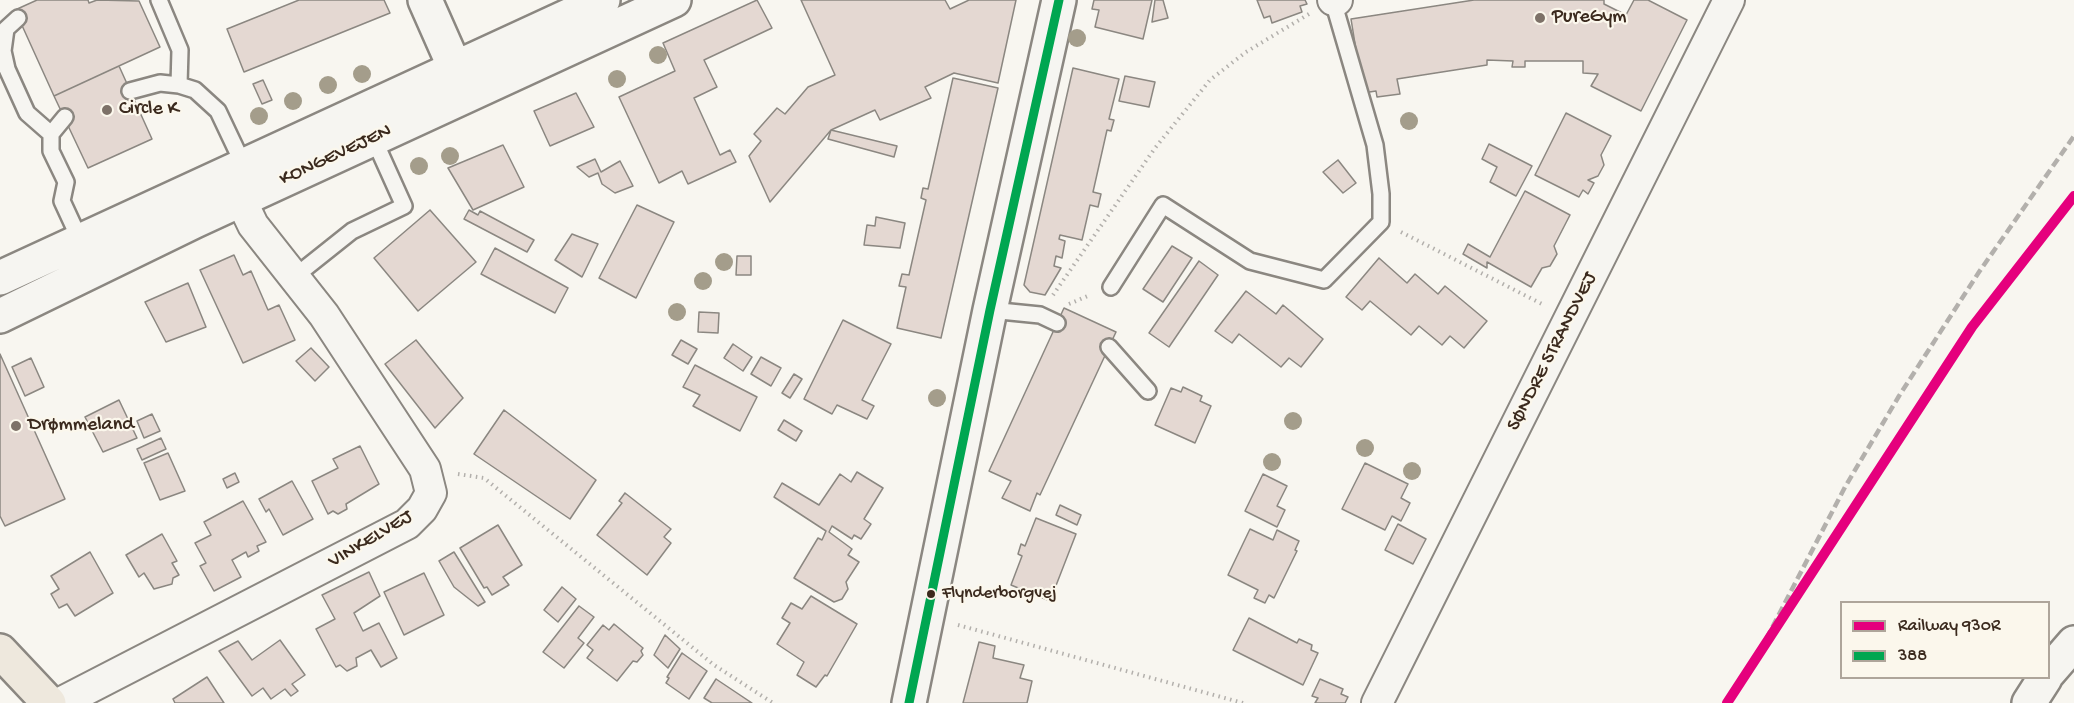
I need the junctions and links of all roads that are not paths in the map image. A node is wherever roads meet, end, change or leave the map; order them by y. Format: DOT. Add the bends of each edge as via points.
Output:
graph roads {
  1 [pos="159,0"];
  2 [pos="425,0"];
  3 [pos="603,0"];
  4 [pos="674,0"];
  5 [pos="1059,0"];
  6 [pos="1333,0"];
  7 [pos="1337,0"];
  8 [pos="1729,0"];
  9 [pos="18,18"];
  10 [pos="461,82"];
  11 [pos="179,85"];
  12 [pos="130,90"];
  13 [pos="64,117"];
  14 [pos="368,125"];
  15 [pos="51,134"];
  16 [pos="242,183"];
  17 [pos="80,240"];
  18 [pos="0,278"];
  19 [pos="294,278"];
  20 [pos="1111,287"];
  21 [pos="990,309"];
  22 [pos="0,316"];
  23 [pos="1057,323"];
  24 [pos="1109,346"];
  25 [pos="1148,391"];
  26 [pos="2074,643"];
  27 [pos="0,651"];
  28 [pos="2050,672"];
  29 [pos="2044,679"];
  30 [pos="49,703"];
  31 [pos="60,703"];
  32 [pos="909,703"];
  33 [pos="1377,703"];
  34 [pos="2029,703"];
  1 -- 11 [label="lane" via="180,50"];
  2 -- 10 [label="street"];
  3 -- 10 [label="street, KONGEVEJEN"];
  4 -- 10 [label="street, KONGEVEJEN"];
  5 -- 21 [label="street"];
  6 -- 7 [label="street"];
  6 -- 20 [label="lane" via="1375,145 1381,222 1324,280 1250,261 1163,205"];
  8 -- 33 [label="street, SØNDRE STRANDVEJ"];
  9 -- 15 [label="lane" via="6,29 3,51 7,69 27,113"];
  10 -- 14 [label="street, KONGEVEJEN"];
  11 -- 12 [label="lane" via="160,83"];
  11 -- 16 [label="lane" via="195,90 218,111"];
  13 -- 15 [label="lane"];
  14 -- 16 [label="street, KONGEVEJEN"];
  14 -- 19 [label="lane" via="404,206 352,231"];
  15 -- 17 [label="lane" via="52,159 66,182 62,201"];
  16 -- 17 [label="street, KONGEVEJEN"];
  16 -- 19 [label="street, VINKELVEJ" via="253,225"];
  16 -- 22 [label="street, KONGEVEJEN"];
  17 -- 18 [label="street, KONGEVEJEN"];
  19 -- 31 [label="street, VINKELVEJ" via="324,315 425,469 431,493 407,524"];
  21 -- 23 [label="lane" via="1040,315"];
  21 -- 32 [label="street"];
  24 -- 25 [label="lane"];
  26 -- 28 [label="street"];
  27 -- 30 [label="main road"];
  29 -- 34 [label="street"];
}
